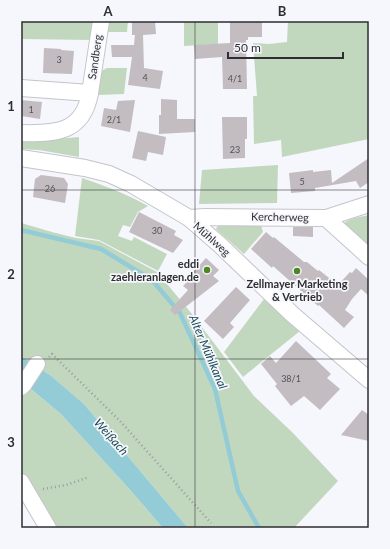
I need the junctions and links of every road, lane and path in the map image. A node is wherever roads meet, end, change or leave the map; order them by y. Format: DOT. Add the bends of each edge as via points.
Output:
graph roads {
  1 [pos="101,21"];
  2 [pos="21,88"];
  3 [pos="90,93"];
  4 [pos="21,134"];
  5 [pos="21,158"];
  6 [pos="369,204"];
  7 [pos="189,218"];
  8 [pos="326,218"];
  9 [pos="369,256"];
  10 [pos="37,364"];
  11 [pos="369,380"];
  12 [pos="22,386"];
  13 [pos="89,477"];
  14 [pos="24,487"];
  15 [pos="210,523"];
  16 [pos="48,528"];
  1 -- 3 [label="street, Sandberg"];
  2 -- 3 [label="street, Sandberg"];
  3 -- 4 [label="street, Sandberg" via="83,113 77,122 69,127 45,134"];
  5 -- 7 [label="street, Mühlweg" via="109,174"];
  6 -- 8 [label="street, Kercherweg"];
  7 -- 8 [label="street, Kercherweg"];
  7 -- 11 [label="street, Mühlweg" via="292,314"];
  8 -- 9 [label="street"];
  10 -- 12 [label="street"];
  10 -- 15 [label="path" via="52,354 120,421"];
  13 -- 14 [label="path" via="66,485"];
  14 -- 16 [label="street"];
}
